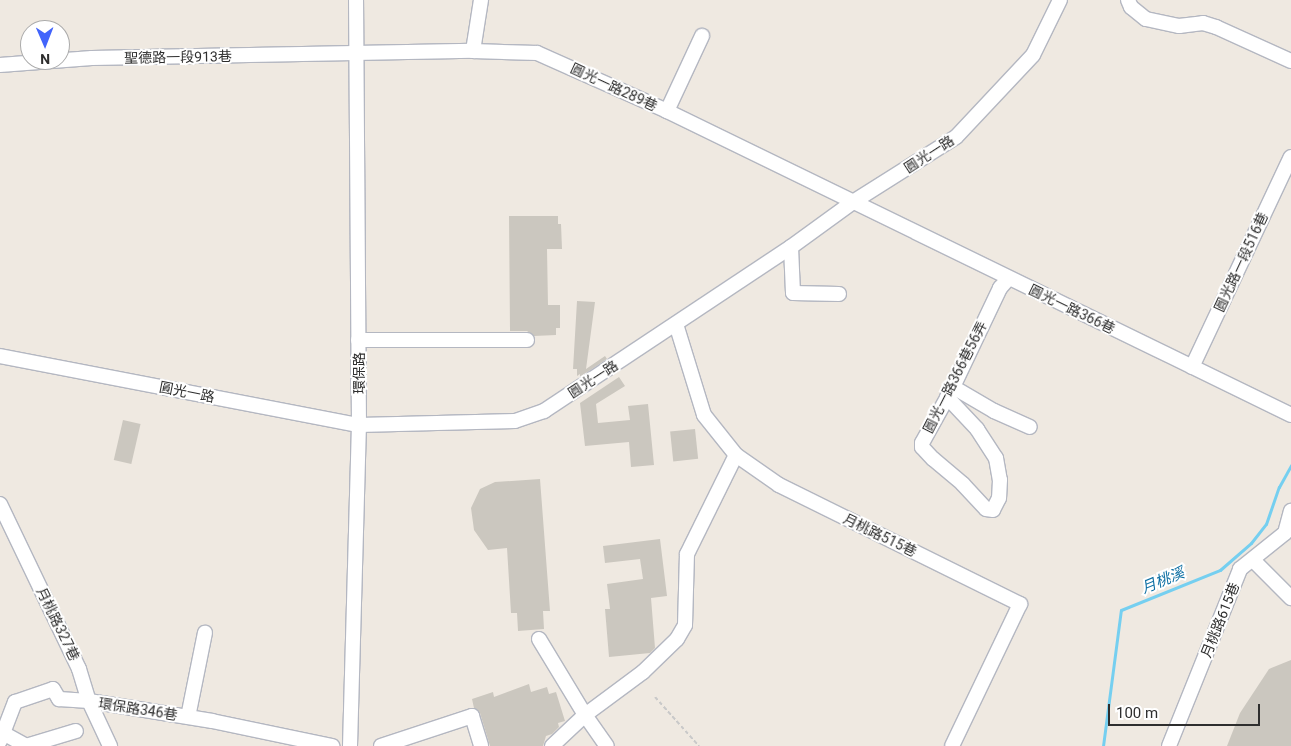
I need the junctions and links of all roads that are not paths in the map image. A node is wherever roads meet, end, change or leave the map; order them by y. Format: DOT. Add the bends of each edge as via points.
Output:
graph roads {
  1 [pos="356,0"];
  2 [pos="481,0"];
  3 [pos="1060,0"];
  4 [pos="1128,0"];
  5 [pos="702,36"];
  6 [pos="473,51"];
  7 [pos="357,53"];
  8 [pos="1291,61"];
  9 [pos="0,65"];
  10 [pos="667,111"];
  11 [pos="1291,157"];
  12 [pos="853,202"];
  13 [pos="791,248"];
  14 [pos="1009,278"];
  15 [pos="839,294"];
  16 [pos="676,324"];
  17 [pos="358,340"];
  18 [pos="526,340"];
  19 [pos="0,356"];
  20 [pos="1192,367"];
  21 [pos="950,392"];
  22 [pos="1291,415"];
  23 [pos="359,425"];
  24 [pos="1030,427"];
  25 [pos="736,455"];
  26 [pos="0,504"];
  27 [pos="1291,511"];
  28 [pos="1253,560"];
  29 [pos="1291,598"];
  30 [pos="205,633"];
  31 [pos="538,639"];
  32 [pos="89,701"];
  33 [pos="585,715"];
  34 [pos="188,717"];
  35 [pos="76,731"];
  36 [pos="2,737"];
  37 [pos="110,746"];
  38 [pos="332,746"];
  39 [pos="350,746"];
  40 [pos="382,746"];
  41 [pos="481,746"];
  42 [pos="552,746"];
  43 [pos="607,746"];
  44 [pos="952,746"];
  45 [pos="1169,746"];
  1 -- 7 [label="street, 環保路"];
  2 -- 6 [label="street"];
  3 -- 12 [label="street, 圓光一路" via="1033,55 956,137"];
  4 -- 8 [label="street" via="1146,19 1179,26 1203,23"];
  5 -- 10 [label="street"];
  6 -- 7 [label="street, 圓光一路289巷"];
  6 -- 10 [label="street, 圓光一路289巷" via="538,53"];
  7 -- 9 [label="street, 聖德路一段913巷" via="92,58"];
  7 -- 17 [label="street, 環保路"];
  10 -- 12 [label="street, 圓光一路289巷"];
  11 -- 20 [label="street, 圓光路一段516巷"];
  12 -- 13 [label="street, 圓光一路"];
  12 -- 14 [label="street, 圓光一路366巷"];
  13 -- 15 [label="street" via="793,293"];
  13 -- 16 [label="street, 圓光一路"];
  14 -- 20 [label="street, 圓光一路366巷"];
  14 -- 21 [label="street, 圓光一路366巷56弄" via="1000,288"];
  16 -- 23 [label="street, 圓光一路" via="544,411 515,421"];
  16 -- 25 [label="street, 月桃路515巷" via="704,414"];
  17 -- 18 [label="street"];
  17 -- 23 [label="street, 環保路"];
  19 -- 23 [label="street, 圓光一路"];
  20 -- 22 [label="street, 圓光一路366巷"];
  21 -- 21 [label="street, 圓光一路366巷56弄" via="922,447 986,509 993,510 999,498 996,458"];
  21 -- 24 [label="street"];
  23 -- 39 [label="street, 環保路"];
  25 -- 33 [label="street" via="687,554 685,625 677,639 643,672"];
  25 -- 44 [label="street, 月桃路515巷" via="778,485 1020,604"];
  26 -- 32 [label="street, 月桃路327巷" via="79,669"];
  27 -- 28 [label="street, 月桃路615巷" via="1285,533"];
  28 -- 29 [label="street"];
  28 -- 45 [label="street, 月桃路615巷" via="1240,569"];
  30 -- 34 [label="street, 環保路346巷"];
  31 -- 33 [label="street"];
  32 -- 34 [label="street, 環保路346巷"];
  32 -- 36 [label="street, 環保路346巷" via="59,699 53,689 16,702"];
  32 -- 37 [label="street, 月桃路327巷"];
  33 -- 42 [label="street"];
  33 -- 43 [label="street"];
  34 -- 38 [label="street, 環保路346巷"];
  35 -- 36 [label="street" via="26,746"];
  40 -- 41 [label="street" via="472,716"];
}
